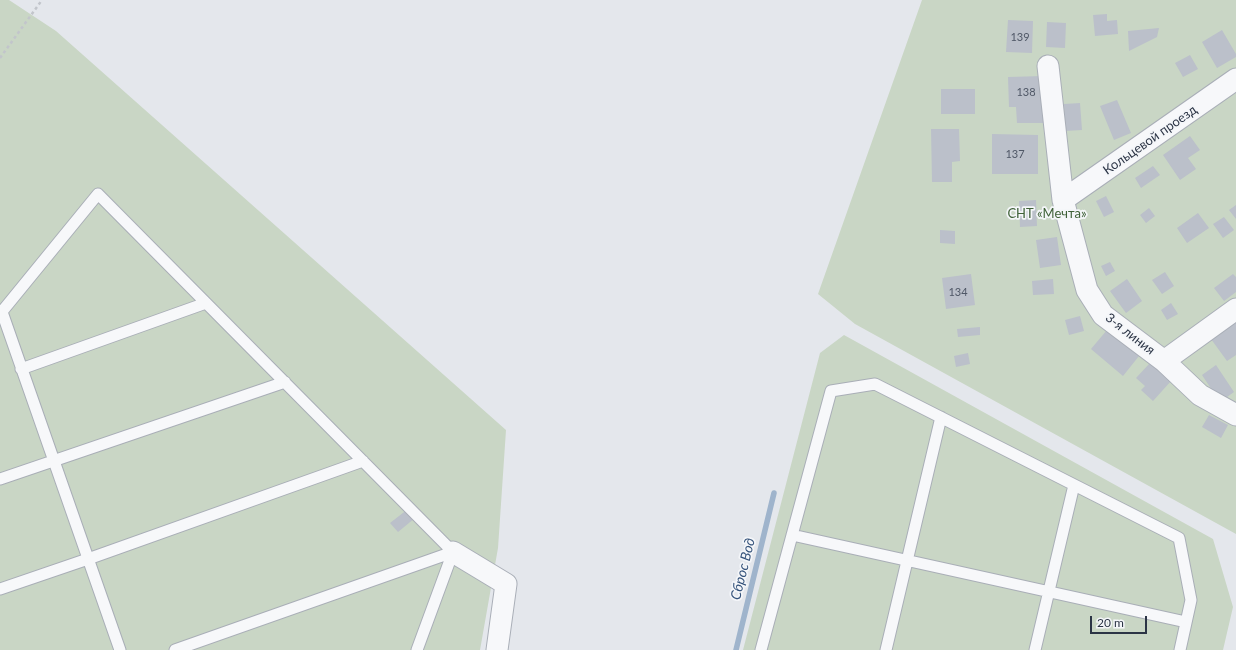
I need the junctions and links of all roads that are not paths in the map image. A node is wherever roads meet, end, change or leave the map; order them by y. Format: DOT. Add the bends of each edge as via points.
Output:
graph roads {
  1 [pos="1048,66"];
  2 [pos="1236,79"];
  3 [pos="1063,200"];
  4 [pos="206,303"];
  5 [pos="1236,309"];
  6 [pos="1,313"];
  7 [pos="1164,361"];
  8 [pos="22,369"];
  9 [pos="285,382"];
  10 [pos="1236,415"];
  11 [pos="941,417"];
  12 [pos="53,460"];
  13 [pos="363,461"];
  14 [pos="0,479"];
  15 [pos="1074,485"];
  16 [pos="792,535"];
  17 [pos="453,552"];
  18 [pos="88,559"];
  19 [pos="907,561"];
  20 [pos="0,589"];
  21 [pos="1048,593"];
  22 [pos="1186,622"];
  23 [pos="120,650"];
  24 [pos="175,650"];
  25 [pos="417,650"];
  26 [pos="497,650"];
  27 [pos="761,650"];
  28 [pos="886,650"];
  29 [pos="1035,650"];
  30 [pos="1180,650"];
  1 -- 3 [label="street, 3-я линия"];
  2 -- 3 [label="street, Кольцевой проезд"];
  3 -- 7 [label="street, 3-я линия" via="1087,290 1103,315"];
  4 -- 6 [label="lane" via="98,194"];
  4 -- 8 [label="lane"];
  4 -- 9 [label="lane"];
  5 -- 7 [label="street, 3-я линия"];
  6 -- 8 [label="lane"];
  7 -- 10 [label="street" via="1200,395"];
  8 -- 12 [label="lane"];
  9 -- 12 [label="lane"];
  9 -- 13 [label="lane"];
  11 -- 15 [label="lane"];
  11 -- 16 [label="lane" via="875,384 831,391"];
  11 -- 19 [label="lane"];
  12 -- 14 [label="lane"];
  12 -- 18 [label="lane"];
  13 -- 17 [label="lane"];
  13 -- 18 [label="lane"];
  15 -- 21 [label="lane"];
  15 -- 22 [label="lane" via="1179,538 1191,600"];
  16 -- 19 [label="lane"];
  16 -- 27 [label="lane"];
  17 -- 24 [label="lane"];
  17 -- 25 [label="lane"];
  17 -- 26 [label="street" via="506,584"];
  18 -- 20 [label="lane"];
  18 -- 23 [label="lane"];
  19 -- 21 [label="lane"];
  19 -- 28 [label="lane"];
  21 -- 22 [label="lane"];
  21 -- 29 [label="lane"];
  22 -- 30 [label="lane"];
}
